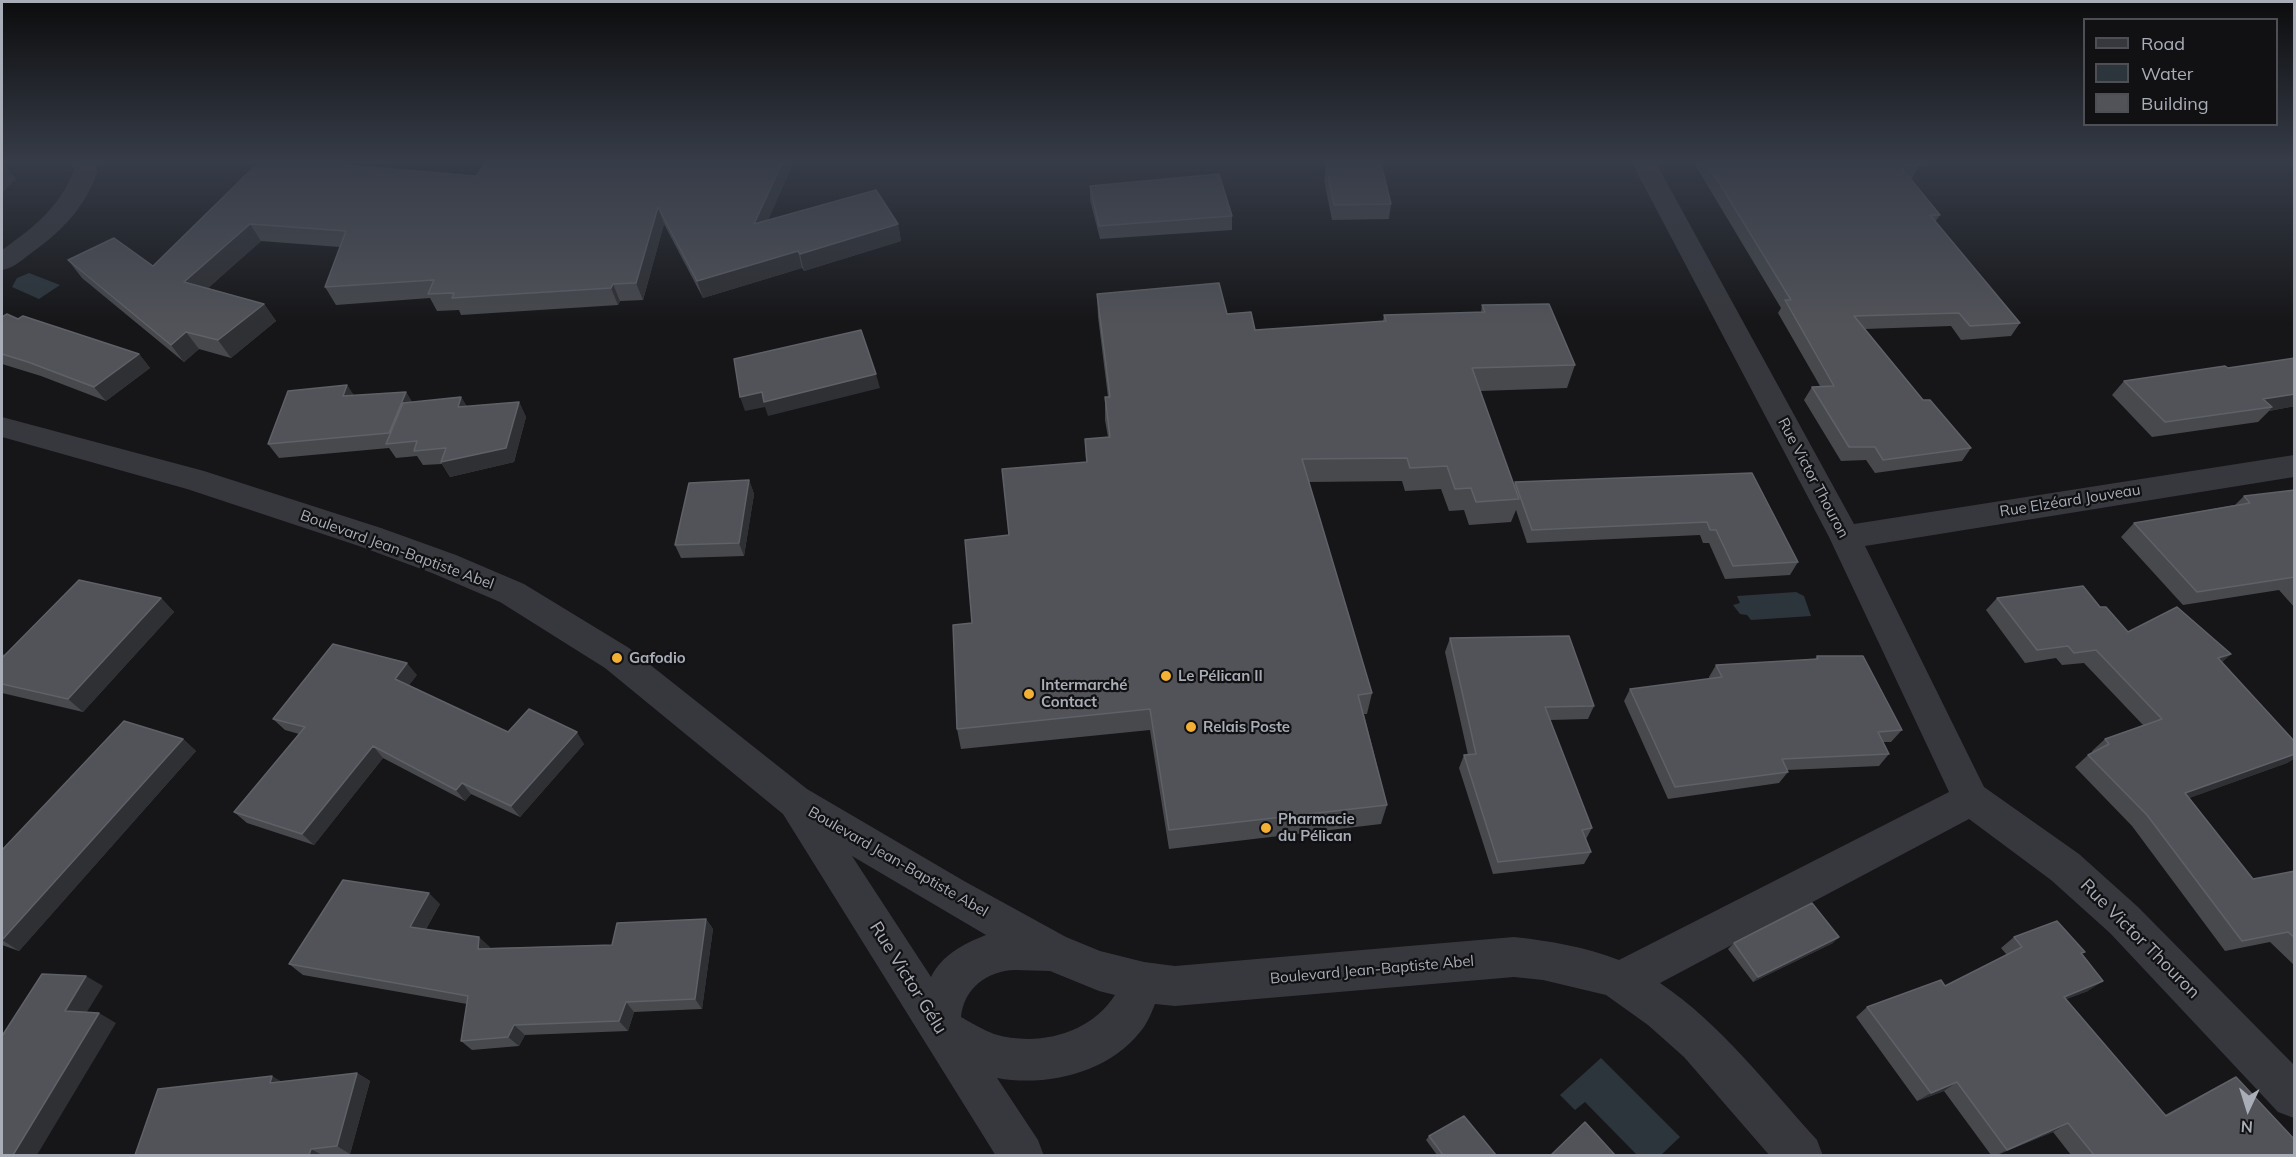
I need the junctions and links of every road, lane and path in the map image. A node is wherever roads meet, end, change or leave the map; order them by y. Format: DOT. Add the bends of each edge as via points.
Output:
graph roads {
  1 [pos="58,217"];
  2 [pos="1673,217"];
  3 [pos="2,262"];
  4 [pos="2,427"];
  5 [pos="2295,466"];
  6 [pos="1845,537"];
  7 [pos="1971,799"];
  8 [pos="794,801"];
  9 [pos="1052,951"];
  10 [pos="1622,981"];
  11 [pos="1144,982"];
  12 [pos="939,1028"];
  13 [pos="2295,1096"];
  14 [pos="1022,1155"];
  15 [pos="1801,1155"];
  1 -- 3 [label="street"];
  2 -- 6 [label="street, Rue Victor Thouron"];
  4 -- 8 [label="street, Boulevard Jean-Baptiste Abel" via="193,479 370,537 512,593 617,658"];
  5 -- 6 [label="street, Rue Elzéard Jouveau"];
  6 -- 7 [label="street, Rue Victor Thouron"];
  7 -- 10 [label="street"];
  7 -- 13 [label="street, Rue Victor Thouron" via="2065,867 2107,905"];
  8 -- 9 [label="street, Boulevard Jean-Baptiste Abel"];
  8 -- 12 [label="street, Rue Victor Gélu"];
  9 -- 11 [label="street, Boulevard Jean-Baptiste Abel" via="1099,971"];
  9 -- 12 [label="street" via="1010,950 979,958 947,987"];
  10 -- 11 [label="street, Boulevard Jean-Baptiste Abel" via="1574,966 1514,957 1205,985"];
  10 -- 15 [label="street, Boulevard Jean-Baptiste Abel" via="1699,1042"];
  11 -- 12 [label="street" via="1125,1017 1098,1042 1049,1058 1033,1061 998,1056"];
  12 -- 14 [label="street, Rue Victor Gélu"];
}
